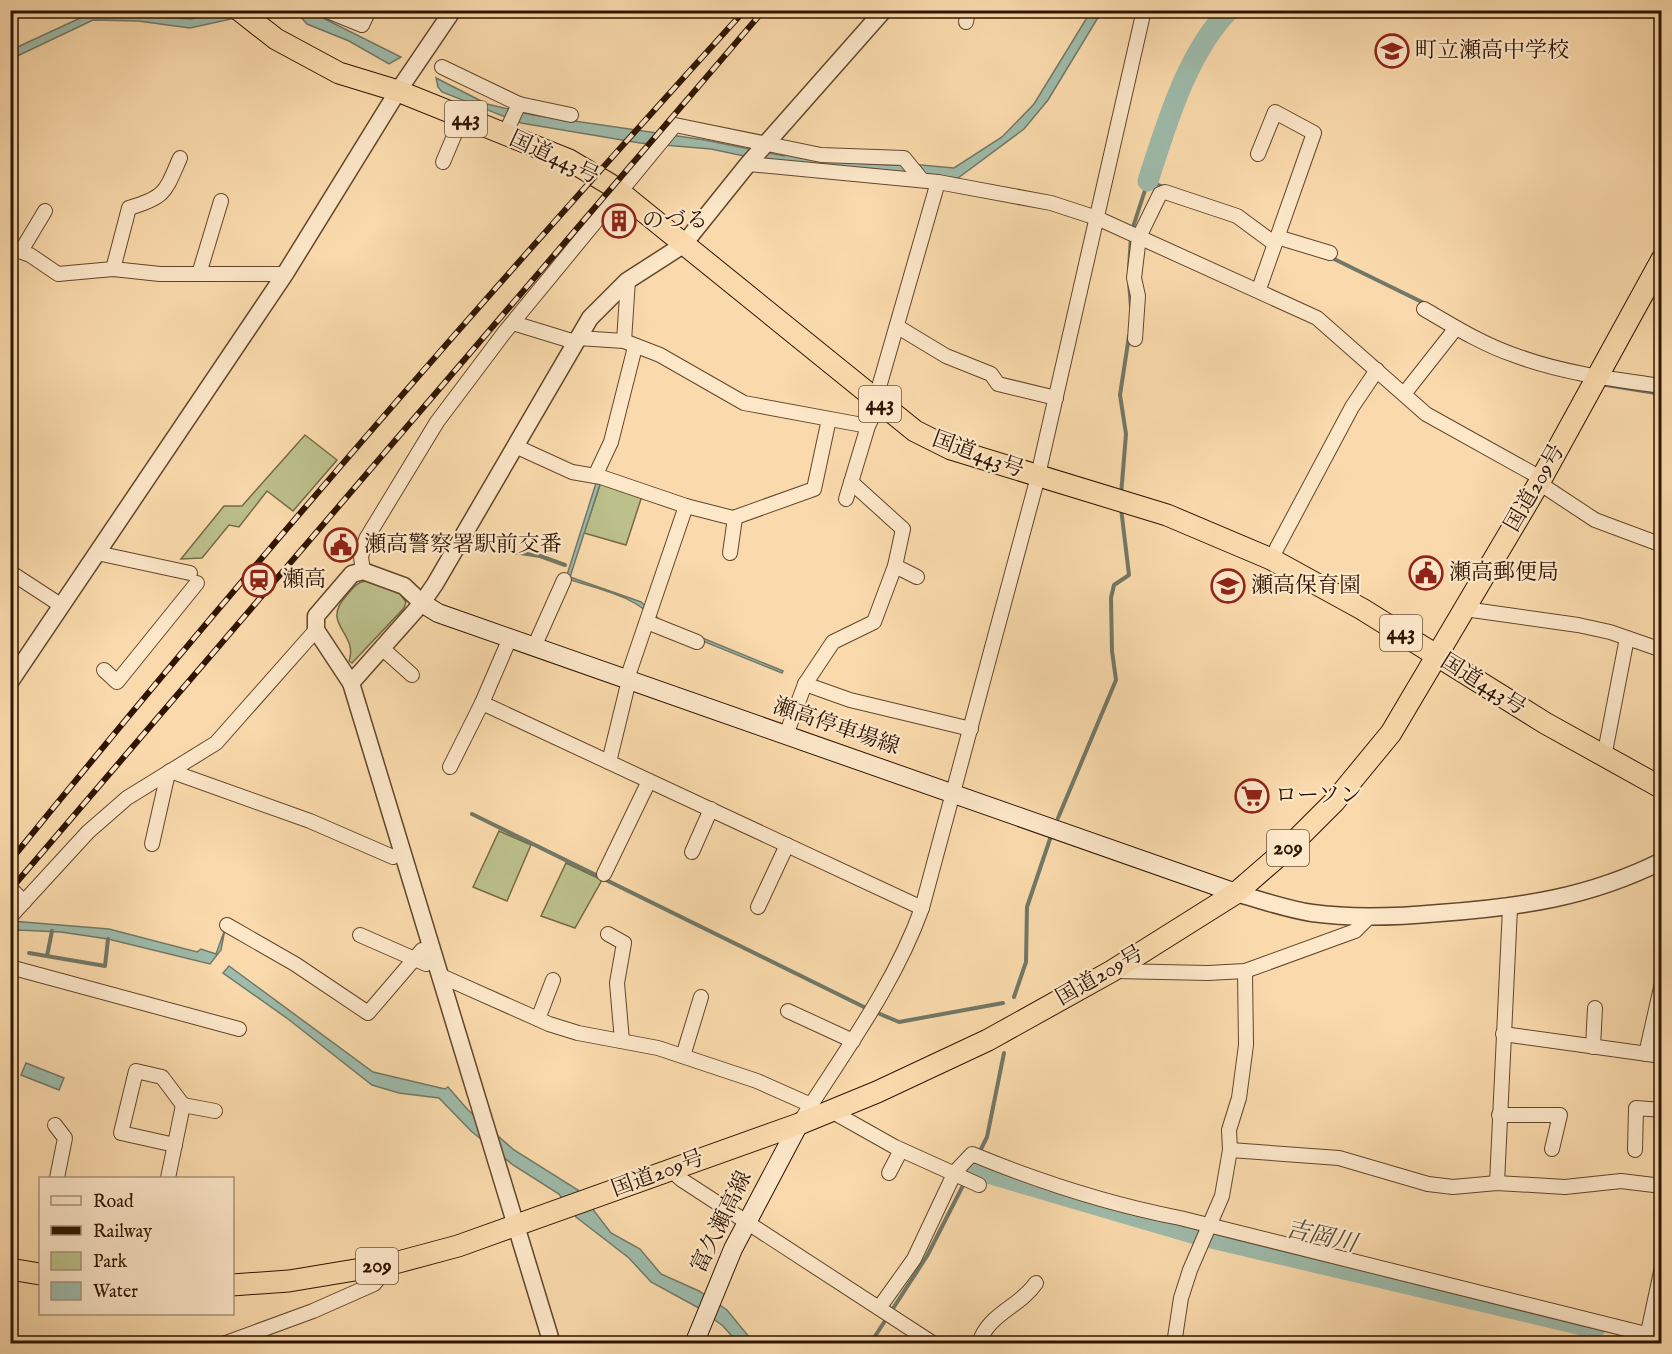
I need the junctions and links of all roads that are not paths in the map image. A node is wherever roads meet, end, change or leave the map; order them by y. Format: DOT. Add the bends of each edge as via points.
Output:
graph roads {
  1 [pos="239,10"];
  2 [pos="325,10"];
  3 [pos="369,10"];
  4 [pos="453,10"];
  5 [pos="884,10"];
  6 [pos="1144,10"];
  7 [pos="442,67"];
  8 [pos="398,91"];
  9 [pos="519,104"];
  10 [pos="571,115"];
  11 [pos="462,117"];
  12 [pos="505,134"];
  13 [pos="766,144"];
  14 [pos="1258,154"];
  15 [pos="180,158"];
  16 [pos="443,162"];
  17 [pos="748,164"];
  18 [pos="922,180"];
  19 [pos="938,182"];
  20 [pos="621,191"];
  21 [pos="221,201"];
  22 [pos="45,211"];
  23 [pos="1097,218"];
  24 [pos="1139,237"];
  25 [pos="1276,240"];
  26 [pos="683,244"];
  27 [pos="16,250"];
  28 [pos="1330,253"];
  29 [pos="1662,259"];
  30 [pos="112,269"];
  31 [pos="199,273"];
  32 [pos="285,274"];
  33 [pos="628,280"];
  34 [pos="1259,289"];
  35 [pos="1424,309"];
  36 [pos="513,322"];
  37 [pos="898,327"];
  38 [pos="1456,328"];
  39 [pos="1136,339"];
  40 [pos="576,340"];
  41 [pos="630,344"];
  42 [pos="1377,369"];
  43 [pos="1597,377"];
  44 [pos="1662,386"];
  45 [pos="1404,394"];
  46 [pos="1056,398"];
  47 [pos="877,402"];
  48 [pos="829,419"];
  49 [pos="868,426"];
  50 [pos="515,446"];
  51 [pos="596,476"];
  52 [pos="1037,476"];
  53 [pos="1540,481"];
  54 [pos="851,482"];
  55 [pos="846,499"];
  56 [pos="686,506"];
  57 [pos="735,518"];
  58 [pos="1662,545"];
  59 [pos="97,553"];
  60 [pos="730,553"];
  61 [pos="1271,559"];
  62 [pos="895,566"];
  63 [pos="363,571"];
  64 [pos="10,572"];
  65 [pos="917,577"];
  66 [pos="564,580"];
  67 [pos="422,603"];
  68 [pos="62,606"];
  69 [pos="1465,609"];
  70 [pos="647,622"];
  71 [pos="316,630"];
  72 [pos="510,638"];
  73 [pos="1627,638"];
  74 [pos="697,642"];
  75 [pos="534,647"];
  76 [pos="382,649"];
  77 [pos="1662,650"];
  78 [pos="1438,657"];
  79 [pos="104,670"];
  80 [pos="412,675"];
  81 [pos="628,680"];
  82 [pos="10,682"];
  83 [pos="351,683"];
  84 [pos="805,684"];
  85 [pos="482,703"];
  86 [pos="971,729"];
  87 [pos="786,735"];
  88 [pos="1604,756"];
  89 [pos="609,762"];
  90 [pos="450,767"];
  91 [pos="169,772"];
  92 [pos="649,781"];
  93 [pos="1662,788"];
  94 [pos="954,794"];
  95 [pos="711,809"];
  96 [pos="152,844"];
  97 [pos="787,845"];
  98 [pos="692,852"];
  99 [pos="393,857"];
  100 [pos="1662,861"];
  101 [pos="604,874"];
  102 [pos="10,888"];
  103 [pos="1236,893"];
  104 [pos="24,902"];
  105 [pos="758,907"];
  106 [pos="922,908"];
  107 [pos="1510,908"];
  108 [pos="10,917"];
  109 [pos="1368,918"];
  110 [pos="227,926"];
  111 [pos="608,934"];
  112 [pos="360,935"];
  113 [pos="425,962"];
  114 [pos="10,967"];
  115 [pos="1112,971"];
  116 [pos="1245,971"];
  117 [pos="553,980"];
  118 [pos="1662,983"];
  119 [pos="700,997"];
  120 [pos="1595,1008"];
  121 [pos="788,1011"];
  122 [pos="538,1019"];
  123 [pos="239,1029"];
  124 [pos="1503,1034"];
  125 [pos="622,1041"];
  126 [pos="854,1041"];
  127 [pos="1593,1047"];
  128 [pos="1646,1054"];
  129 [pos="682,1056"];
  130 [pos="1662,1056"];
  131 [pos="183,1105"];
  132 [pos="811,1105"];
  133 [pos="1662,1110"];
  134 [pos="215,1111"];
  135 [pos="831,1111"];
  136 [pos="1499,1115"];
  137 [pos="799,1124"];
  138 [pos="55,1125"];
  139 [pos="175,1145"];
  140 [pos="1552,1149"];
  141 [pos="901,1150"];
  142 [pos="1230,1150"];
  143 [pos="1635,1150"];
  144 [pos="671,1170"];
  145 [pos="889,1173"];
  146 [pos="956,1173"];
  147 [pos="57,1177"];
  148 [pos="168,1177"];
  149 [pos="1497,1183"];
  150 [pos="979,1185"];
  151 [pos="1662,1186"];
  152 [pos="747,1220"];
  153 [pos="517,1225"];
  154 [pos="1209,1227"];
  155 [pos="391,1264"];
  156 [pos="1662,1268"];
  157 [pos="10,1269"];
  158 [pos="39,1274"];
  159 [pos="1036,1283"];
  160 [pos="234,1285"];
  161 [pos="879,1308"];
  162 [pos="1652,1339"];
  163 [pos="223,1344"];
  164 [pos="552,1344"];
  165 [pos="694,1344"];
  166 [pos="934,1344"];
  167 [pos="979,1344"];
  168 [pos="1174,1344"];
  1 -- 8 [label="highway, 国道443号 / 443" via="304,56 339,73"];
  2 -- 3 [label="street" via="362,26"];
  4 -- 8 [label="street"];
  5 -- 13 [label="street"];
  6 -- 23 [label="street"];
  7 -- 9 [label="street"];
  8 -- 11 [label="highway, 国道443号 / 443"];
  8 -- 32 [label="street"];
  9 -- 10 [label="street"];
  9 -- 12 [label="street"];
  11 -- 12 [label="highway, 国道443号 / 443"];
  11 -- 16 [label="street"];
  12 -- 20 [label="highway, 国道443号 / 443" via="568,160"];
  13 -- 17 [label="street"];
  13 -- 18 [label="street" via="821,155 904,158"];
  13 -- 20 [label="street" via="675,125"];
  14 -- 25 [label="street" via="1275,112 1314,133"];
  15 -- 30 [label="street" via="166,190 155,200 129,208"];
  17 -- 18 [label="street"];
  17 -- 26 [label="street"];
  18 -- 19 [label="street"];
  19 -- 23 [label="street" via="1051,203"];
  19 -- 37 [label="street"];
  20 -- 26 [label="highway, 国道443号 / 443"];
  20 -- 36 [label="street"];
  21 -- 31 [label="street"];
  22 -- 27 [label="street"];
  23 -- 24 [label="street"];
  23 -- 46 [label="street"];
  24 -- 25 [label="street" via="1150,211 1165,192 1237,216"];
  24 -- 34 [label="street"];
  24 -- 39 [label="street" via="1134,278 1138,296"];
  25 -- 28 [label="street"];
  25 -- 34 [label="street"];
  26 -- 33 [label="street"];
  26 -- 47 [label="highway, 国道443号 / 443"];
  27 -- 30 [label="street" via="58,274"];
  29 -- 43 [label="highway, 国道209号 / 209"];
  30 -- 31 [label="street"];
  31 -- 32 [label="street"];
  32 -- 59 [label="street"];
  33 -- 40 [label="street" via="590,318"];
  33 -- 41 [label="street"];
  34 -- 42 [label="street" via="1317,318"];
  35 -- 38 [label="street"];
  36 -- 40 [label="street"];
  36 -- 63 [label="street" via="437,422 377,520 361,557"];
  37 -- 46 [label="street" via="946,356 991,374 998,384"];
  37 -- 47 [label="street"];
  38 -- 43 [label="street" via="1514,355"];
  38 -- 45 [label="street"];
  40 -- 41 [label="street"];
  40 -- 50 [label="street"];
  41 -- 48 [label="street" via="660,355 744,403"];
  41 -- 51 [label="street" via="611,442"];
  42 -- 45 [label="street"];
  42 -- 61 [label="street" via="1352,407"];
  43 -- 44 [label="street"];
  43 -- 53 [label="highway, 国道209号 / 209"];
  45 -- 53 [label="street" via="1426,414"];
  46 -- 52 [label="street"];
  47 -- 49 [label="street"];
  47 -- 52 [label="highway, 国道443号 / 443" via="915,431 951,449"];
  48 -- 49 [label="street"];
  48 -- 57 [label="street" via="814,489"];
  49 -- 54 [label="street"];
  50 -- 51 [label="street" via="548,463"];
  50 -- 67 [label="street"];
  51 -- 56 [label="street"];
  52 -- 61 [label="highway, 国道443号 / 443" via="1216,534"];
  52 -- 86 [label="street"];
  53 -- 58 [label="street" via="1595,520"];
  53 -- 69 [label="highway, 国道209号 / 209"];
  54 -- 55 [label="street"];
  54 -- 62 [label="street" via="903,529"];
  56 -- 57 [label="street"];
  56 -- 70 [label="street"];
  57 -- 60 [label="street"];
  59 -- 68 [label="street"];
  59 -- 79 [label="street" via="194,578 117,682"];
  61 -- 78 [label="highway, 国道443号 / 443"];
  62 -- 65 [label="street"];
  62 -- 84 [label="street" via="874,622 833,642"];
  63 -- 67 [label="street" via="404,586"];
  63 -- 71 [label="street" via="352,574 316,616"];
  64 -- 68 [label="street"];
  66 -- 75 [label="street"];
  67 -- 72 [label="main road, 瀬高停車場線" via="438,613"];
  67 -- 76 [label="street"];
  68 -- 82 [label="street"];
  69 -- 73 [label="street" via="1578,625"];
  69 -- 78 [label="highway, 国道209号 / 209"];
  70 -- 74 [label="street"];
  70 -- 81 [label="street"];
  71 -- 83 [label="street"];
  71 -- 91 [label="street" via="216,743"];
  72 -- 75 [label="main road, 瀬高停車場線"];
  72 -- 85 [label="street"];
  73 -- 77 [label="street"];
  73 -- 88 [label="street"];
  75 -- 81 [label="main road, 瀬高停車場線"];
  76 -- 80 [label="street"];
  76 -- 83 [label="street"];
  78 -- 88 [label="highway, 国道443号 / 443"];
  78 -- 103 [label="highway, 国道209号 / 209" via="1391,733 1335,801"];
  81 -- 87 [label="main road, 瀬高停車場線"];
  81 -- 89 [label="street"];
  83 -- 113 [label="street"];
  84 -- 86 [label="street" via="850,700"];
  84 -- 87 [label="street"];
  85 -- 89 [label="street"];
  85 -- 90 [label="street"];
  86 -- 94 [label="street"];
  87 -- 94 [label="main road, 瀬高停車場線"];
  88 -- 93 [label="highway, 国道443号 / 443"];
  89 -- 92 [label="street"];
  91 -- 96 [label="street"];
  91 -- 99 [label="street" via="310,821"];
  91 -- 104 [label="street" via="127,798 88,832"];
  92 -- 95 [label="street"];
  92 -- 101 [label="street"];
  94 -- 103 [label="main road, 瀬高停車場線"];
  94 -- 106 [label="street"];
  95 -- 97 [label="street"];
  95 -- 98 [label="street"];
  97 -- 105 [label="street"];
  97 -- 106 [label="street"];
  100 -- 107 [label="street" via="1566,898"];
  102 -- 104 [label="street"];
  103 -- 109 [label="street" via="1310,913"];
  103 -- 115 [label="highway, 国道209号 / 209"];
  104 -- 108 [label="street"];
  106 -- 126 [label="street" via="908,946"];
  107 -- 109 [label="street"];
  107 -- 124 [label="street"];
  109 -- 116 [label="street" via="1355,931"];
  110 -- 113 [label="street" via="295,964 368,1013"];
  111 -- 125 [label="street" via="624,943 617,983"];
  112 -- 113 [label="street"];
  113 -- 122 [label="street"];
  113 -- 153 [label="street"];
  114 -- 123 [label="street"];
  115 -- 116 [label="street"];
  115 -- 135 [label="highway, 国道209号 / 209" via="988,1040"];
  116 -- 142 [label="street" via="1246,1045 1239,1098 1229,1130"];
  117 -- 122 [label="street"];
  118 -- 128 [label="street"];
  119 -- 129 [label="street"];
  120 -- 127 [label="street"];
  121 -- 126 [label="street"];
  122 -- 125 [label="street" via="578,1033"];
  124 -- 127 [label="street"];
  124 -- 136 [label="street"];
  125 -- 129 [label="street"];
  126 -- 132 [label="street"];
  127 -- 128 [label="street"];
  128 -- 130 [label="street"];
  129 -- 132 [label="street" via="757,1081"];
  131 -- 134 [label="street"];
  131 -- 139 [label="street"];
  131 -- 139 [label="street" via="162,1077 136,1071 121,1133"];
  132 -- 137 [label="street"];
  133 -- 143 [label="street" via="1636,1108"];
  135 -- 137 [label="highway, 国道209号 / 209"];
  135 -- 141 [label="street"];
  136 -- 140 [label="street" via="1560,1115"];
  136 -- 149 [label="street"];
  137 -- 144 [label="highway, 国道209号 / 209"];
  137 -- 152 [label="main road, 富久瀬高線"];
  138 -- 147 [label="street" via="65,1138"];
  139 -- 148 [label="street"];
  141 -- 145 [label="street"];
  141 -- 146 [label="street"];
  142 -- 149 [label="street" via="1339,1158 1428,1184 1452,1187"];
  142 -- 154 [label="street" via="1222,1197"];
  144 -- 152 [label="street"];
  144 -- 153 [label="highway, 国道209号 / 209"];
  146 -- 150 [label="street"];
  146 -- 154 [label="street" via="972,1154 1064,1190"];
  146 -- 161 [label="street" via="914,1259"];
  149 -- 151 [label="street" via="1565,1187 1621,1181"];
  152 -- 161 [label="street"];
  152 -- 165 [label="main road, 富久瀬高線"];
  153 -- 155 [label="highway, 国道209号 / 209"];
  153 -- 164 [label="street"];
  154 -- 162 [label="street"];
  154 -- 168 [label="street" via="1181,1298"];
  155 -- 160 [label="highway, 国道209号 / 209" via="289,1281"];
  155 -- 163 [label="street" via="374,1284"];
  156 -- 162 [label="street"];
  157 -- 158 [label="highway"];
  159 -- 167 [label="street" via="1029,1293 995,1317"];
  161 -- 166 [label="street"];
}
